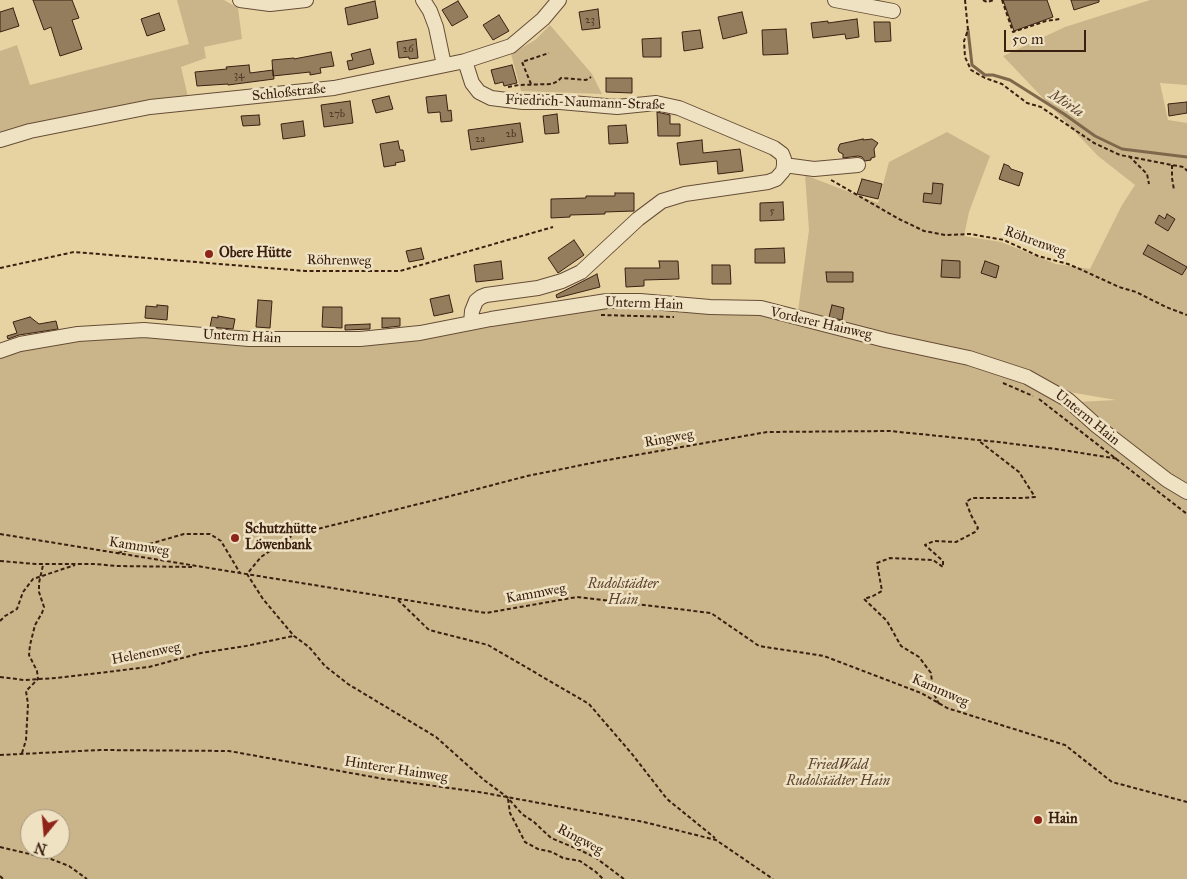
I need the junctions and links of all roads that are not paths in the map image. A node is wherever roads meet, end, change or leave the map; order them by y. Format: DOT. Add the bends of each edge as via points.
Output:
graph roads {
  1 [pos="240,0"];
  2 [pos="306,0"];
  3 [pos="423,0"];
  4 [pos="560,0"];
  5 [pos="832,3"];
  6 [pos="893,11"];
  7 [pos="465,61"];
  8 [pos="444,65"];
  9 [pos="0,140"];
  10 [pos="784,165"];
  11 [pos="858,165"];
  12 [pos="471,323"];
  13 [pos="0,351"];
  14 [pos="1187,492"];
  1 -- 2 [label="street" via="270,4"];
  3 -- 8 [label="street" via="436,27"];
  4 -- 7 [label="street, Schloßstraße" via="511,46"];
  5 -- 6 [label="street"];
  7 -- 8 [label="street, Schloßstraße"];
  7 -- 10 [label="street, Friedrich-Naumann-Straße" via="472,83 487,96 523,102 617,107 665,104 774,148 782,154"];
  8 -- 9 [label="street, Schloßstraße" via="334,88 150,107"];
  10 -- 11 [label="street" via="814,168"];
  10 -- 12 [label="street" via="776,179 768,182 685,194 662,201 581,272 538,288 481,297 472,311"];
  12 -- 13 [label="street, Unterm Hain" via="420,334 360,339 249,339 144,330 99,332 20,344"];
  12 -- 14 [label="street, Unterm Hain" via="607,300 761,308 785,313 969,358 1028,377 1068,400 1096,426 1166,480"];
}
